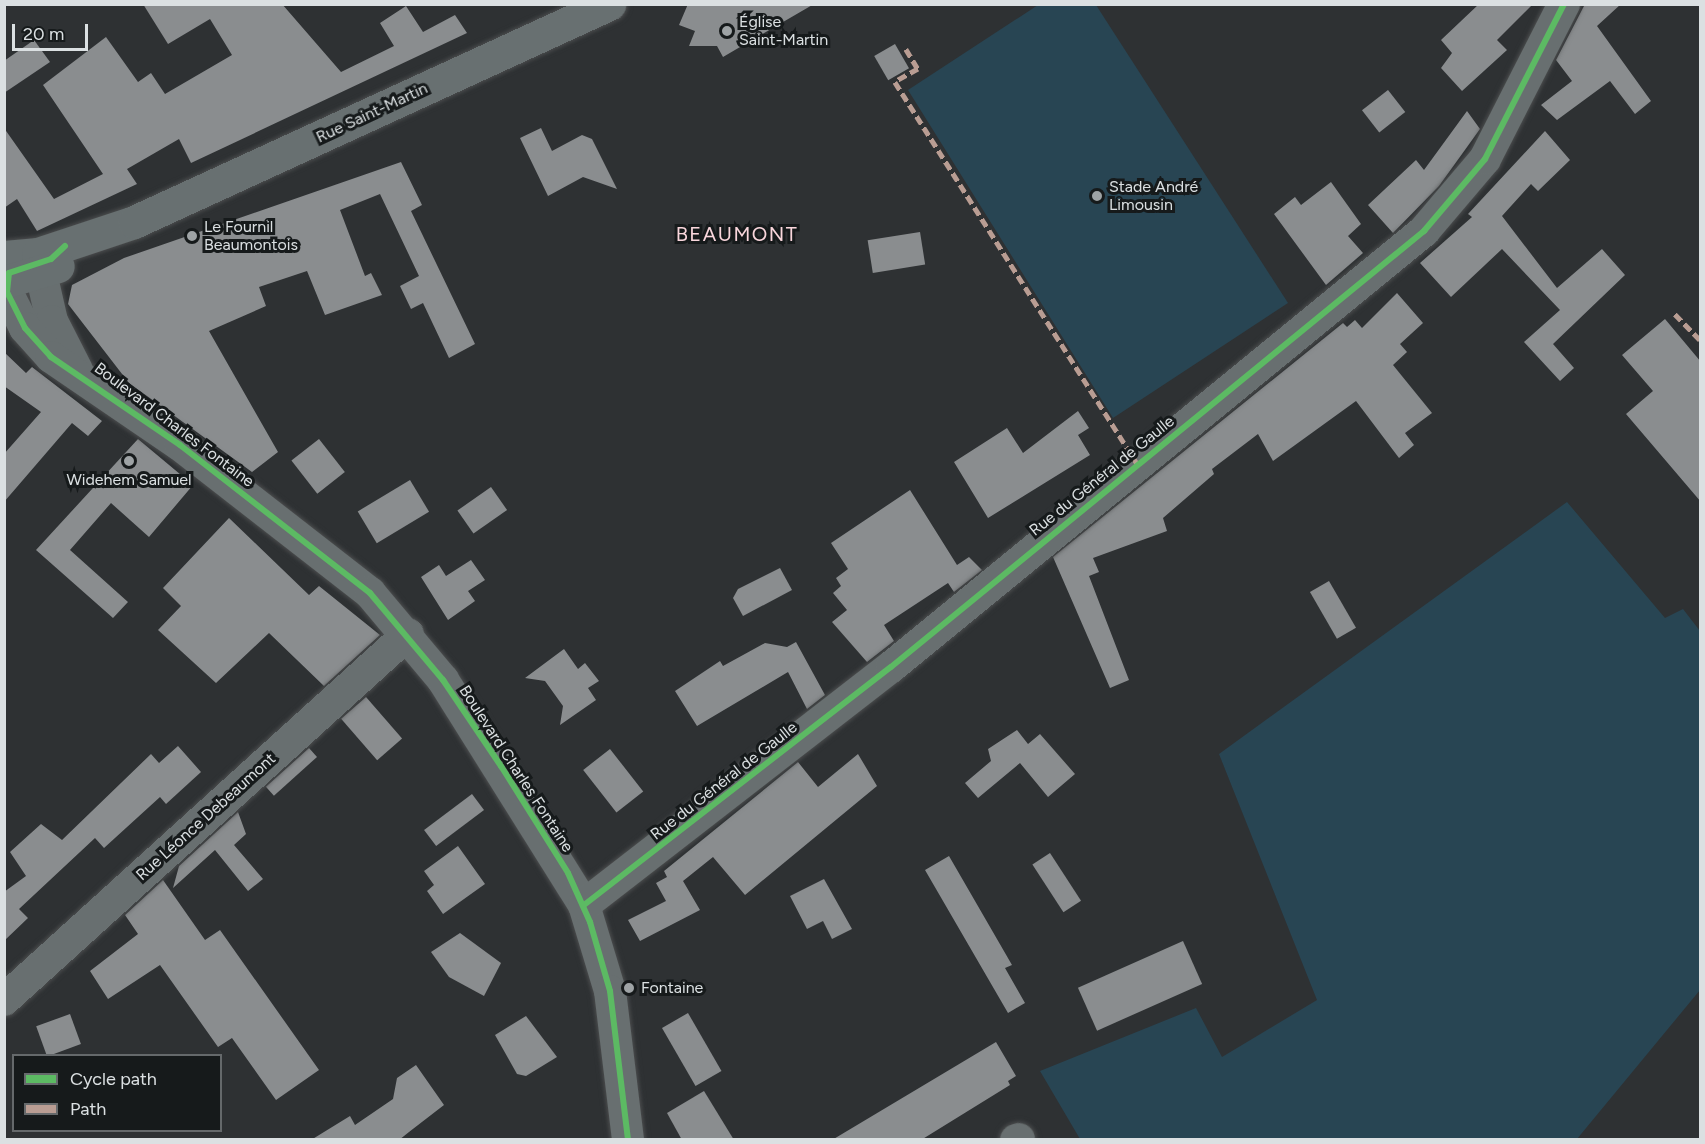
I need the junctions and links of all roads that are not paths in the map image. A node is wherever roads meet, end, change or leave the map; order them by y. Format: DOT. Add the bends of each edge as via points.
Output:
graph roads {
  1 [pos="609,4"];
  2 [pos="1564,4"];
  3 [pos="134,222"];
  4 [pos="15,270"];
  5 [pos="408,634"];
  6 [pos="584,905"];
  7 [pos="4,1000"];
  8 [pos="628,1140"];
  1 -- 3 [label="main road, Rue Saint-Martin"];
  2 -- 6 [label="street, Rue du Général de Gaulle" via="1485,159 1424,231 891,667"];
  3 -- 4 [label="main road, Rue Saint-Martin" via="65,246"];
  3 -- 4 [label="main road, Rue Saint-Martin" via="103,248"];
  4 -- 5 [label="street, Boulevard Charles Fontaine" via="25,328 51,357 77,370 370,593"];
  5 -- 6 [label="street, Boulevard Charles Fontaine" via="501,766"];
  5 -- 7 [label="street, Rue Léonce Debeaumont"];
  6 -- 8 [label="street, Boulevard Charles Fontaine" via="610,991"];
}
